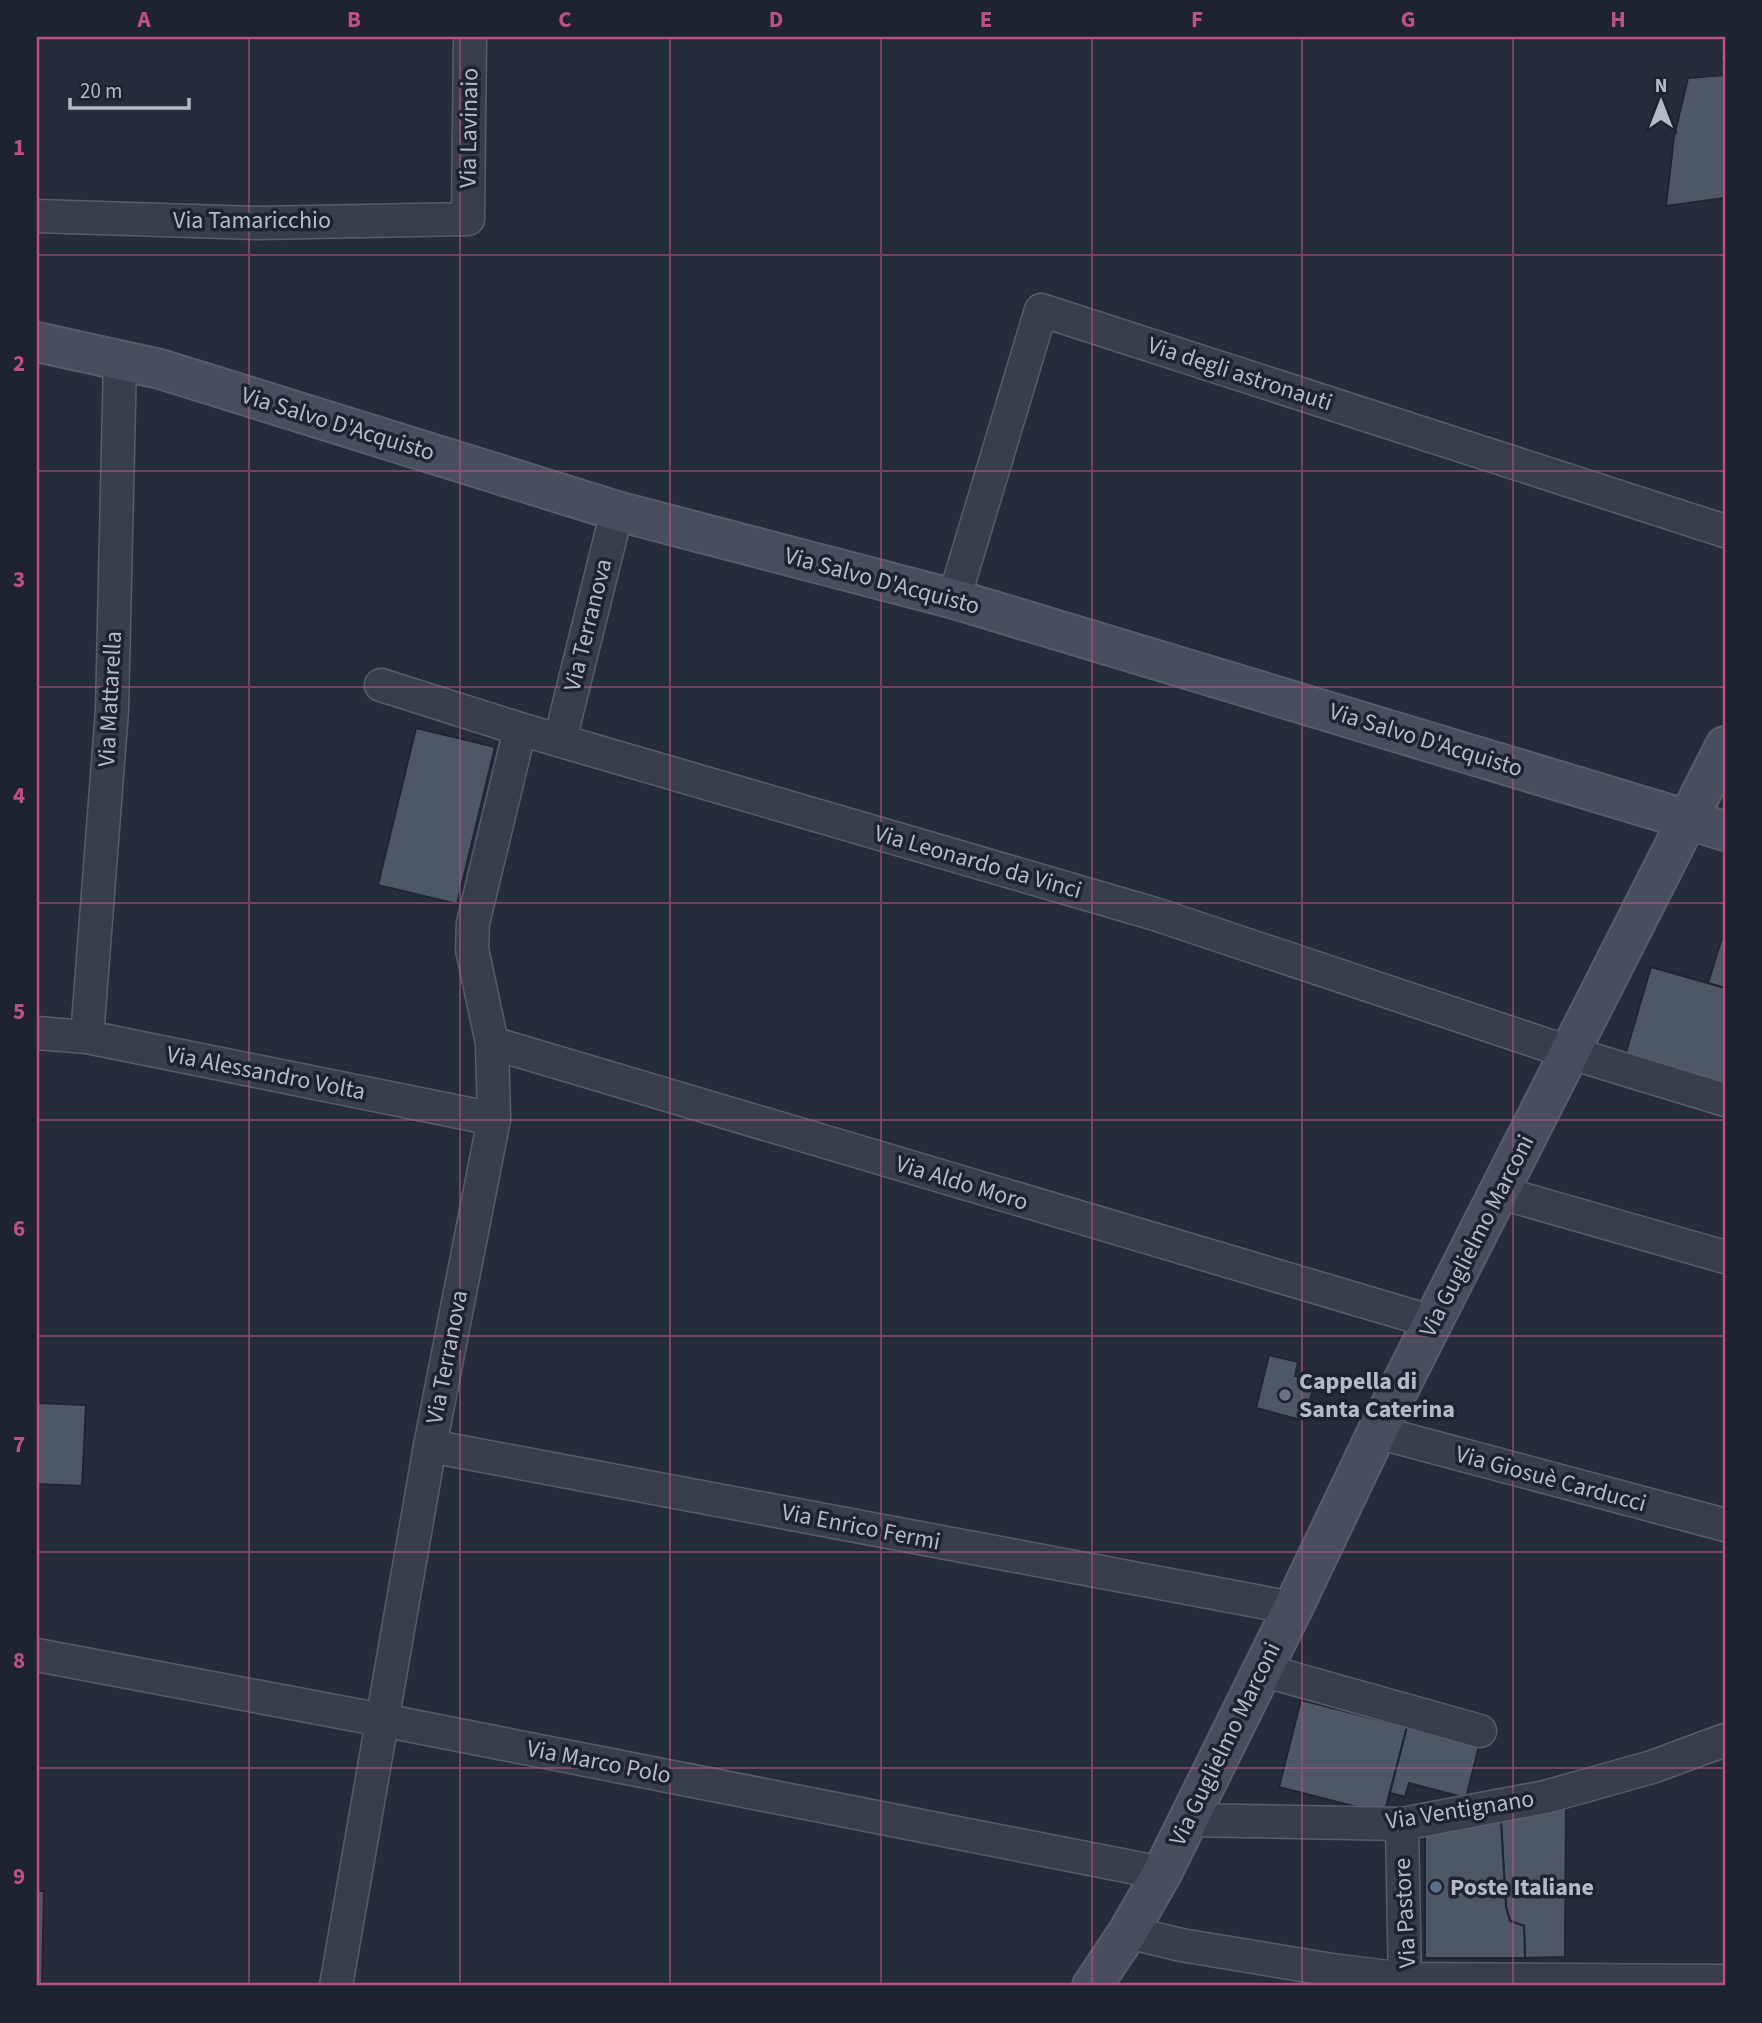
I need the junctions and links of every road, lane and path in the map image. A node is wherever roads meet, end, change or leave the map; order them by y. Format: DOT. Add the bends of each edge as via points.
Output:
graph roads {
  1 [pos="470,37"];
  2 [pos="37,216"];
  3 [pos="468,219"];
  4 [pos="37,342"];
  5 [pos="120,361"];
  6 [pos="617,511"];
  7 [pos="1725,531"];
  8 [pos="954,599"];
  9 [pos="381,685"];
  10 [pos="520,729"];
  11 [pos="560,740"];
  12 [pos="1725,746"];
  13 [pos="1687,818"];
  14 [pos="1725,831"];
  15 [pos="37,1033"];
  16 [pos="87,1037"];
  17 [pos="492,1043"];
  18 [pos="1571,1053"];
  19 [pos="1725,1100"];
  20 [pos="494,1119"];
  21 [pos="1498,1192"];
  22 [pos="1725,1257"];
  23 [pos="1433,1322"];
  24 [pos="1377,1432"];
  25 [pos="430,1446"];
  26 [pos="1725,1525"];
  27 [pos="1293,1608"];
  28 [pos="37,1654"];
  29 [pos="1262,1670"];
  30 [pos="382,1720"];
  31 [pos="1480,1731"];
  32 [pos="1725,1741"];
  33 [pos="1186,1821"];
  34 [pos="1402,1824"];
  35 [pos="1162,1872"];
  36 [pos="1128,1932"];
  37 [pos="1725,1981"];
  38 [pos="1405,1982"];
  39 [pos="336,1986"];
  40 [pos="1092,1986"];
  1 -- 3 [label="street, Via Lavinaio"];
  2 -- 3 [label="street, Via Tamaricchio" via="259,223"];
  4 -- 5 [label="main road, Via Salvo D'Acquisto"];
  5 -- 6 [label="main road, Via Salvo D'Acquisto" via="160,369"];
  5 -- 16 [label="street, Via Mattarella" via="112,710"];
  6 -- 8 [label="main road, Via Salvo D'Acquisto"];
  6 -- 11 [label="street, Via Terranova"];
  7 -- 8 [label="street, Via degli astronauti" via="1041,310"];
  8 -- 13 [label="main road, Via Salvo D'Acquisto"];
  9 -- 10 [label="street, Via Leonardo da Vinci"];
  10 -- 11 [label="street, Via Leonardo da Vinci"];
  10 -- 17 [label="street, Via Terranova" via="473,923 472,949"];
  11 -- 18 [label="street, Via Leonardo da Vinci" via="1155,914"];
  12 -- 13 [label="main road, Via Guglielmo Marconi"];
  13 -- 14 [label="main road, Via Salvo D'Acquisto"];
  13 -- 18 [label="main road, Via Guglielmo Marconi"];
  15 -- 16 [label="street, Via Alessandro Volta"];
  16 -- 20 [label="street, Via Alessandro Volta"];
  17 -- 20 [label="street, Via Terranova"];
  17 -- 23 [label="street, Via Aldo Moro"];
  18 -- 19 [label="street, Via Leonardo da Vinci"];
  18 -- 21 [label="main road, Via Guglielmo Marconi"];
  20 -- 25 [label="street, Via Terranova"];
  21 -- 22 [label="street"];
  21 -- 23 [label="main road, Via Guglielmo Marconi"];
  23 -- 24 [label="main road, Via Guglielmo Marconi"];
  24 -- 26 [label="street, Via Giosuè Carducci"];
  24 -- 27 [label="main road, Via Guglielmo Marconi"];
  25 -- 27 [label="street, Via Enrico Fermi"];
  25 -- 30 [label="street, Via Terranova"];
  27 -- 29 [label="main road, Via Guglielmo Marconi"];
  28 -- 30 [label="street, Via Marco Polo"];
  29 -- 31 [label="street"];
  29 -- 33 [label="main road, Via Guglielmo Marconi"];
  30 -- 35 [label="street, Via Marco Polo"];
  30 -- 39 [label="street, Via Terranova"];
  32 -- 34 [label="street, Via Ventignano" via="1545,1797"];
  33 -- 34 [label="street, Via Ventignano"];
  33 -- 35 [label="main road, Via Guglielmo Marconi"];
  34 -- 38 [label="street, Via Pastore"];
  35 -- 36 [label="main road, Via Guglielmo Marconi"];
  36 -- 38 [label="street"];
  36 -- 40 [label="main road, Via Guglielmo Marconi"];
  37 -- 38 [label="street, Via Pastore"];
}
